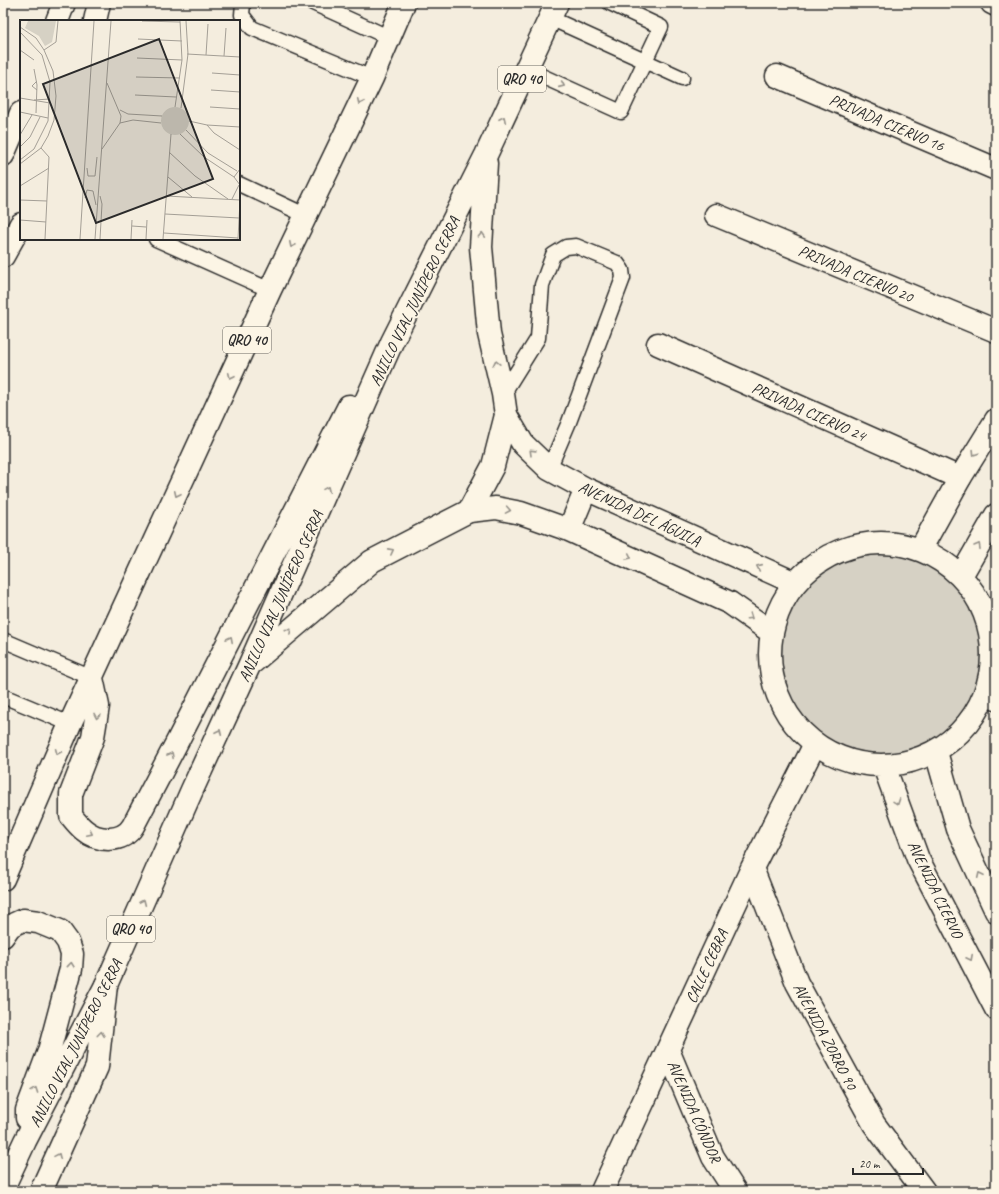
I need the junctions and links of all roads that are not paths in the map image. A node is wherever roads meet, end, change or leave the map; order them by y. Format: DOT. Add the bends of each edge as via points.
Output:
graph roads {
  1 [pos="64,3"];
  2 [pos="99,3"];
  3 [pos="243,3"];
  4 [pos="313,3"];
  5 [pos="404,3"];
  6 [pos="610,3"];
  7 [pos="992,3"];
  8 [pos="996,5"];
  9 [pos="554,11"];
  10 [pos="58,20"];
  11 [pos="95,20"];
  12 [pos="388,37"];
  13 [pos="645,61"];
  14 [pos="526,69"];
  15 [pos="777,76"];
  16 [pos="372,78"];
  17 [pos="682,78"];
  18 [pos="20,116"];
  19 [pos="6,141"];
  20 [pos="486,155"];
  21 [pos="996,169"];
  22 [pos="240,184"];
  23 [pos="716,215"];
  24 [pos="307,216"];
  25 [pos="20,226"];
  26 [pos="158,240"];
  27 [pos="3,256"];
  28 [pos="270,290"];
  29 [pos="996,331"];
  30 [pos="392,342"];
  31 [pos="658,344"];
  32 [pos="505,405"];
  33 [pos="996,420"];
  34 [pos="549,469"];
  35 [pos="960,478"];
  36 [pos="586,489"];
  37 [pos="469,511"];
  38 [pos="996,515"];
  39 [pos="569,530"];
  40 [pos="920,550"];
  41 [pos="961,576"];
  42 [pos="795,583"];
  43 [pos="771,632"];
  44 [pos="3,640"];
  45 [pos="249,666"];
  46 [pos="92,678"];
  47 [pos="3,696"];
  48 [pos="991,697"];
  49 [pos="70,724"];
  50 [pos="815,744"];
  51 [pos="936,752"];
  52 [pos="884,766"];
  53 [pos="24,834"];
  54 [pos="3,858"];
  55 [pos="752,868"];
  56 [pos="3,880"];
  57 [pos="996,911"];
  58 [pos="3,936"];
  59 [pos="106,985"];
  60 [pos="996,1009"];
  61 [pos="668,1050"];
  62 [pos="25,1141"];
  63 [pos="3,1188"];
  64 [pos="41,1191"];
  65 [pos="603,1191"];
  66 [pos="736,1191"];
  67 [pos="924,1191"];
  1 -- 10 [label="main road"];
  2 -- 11 [label="main road"];
  3 -- 16 [label="lane" via="242,15 252,28"];
  4 -- 12 [label="lane"];
  5 -- 12 [label="main road, QRO 40"];
  6 -- 13 [label="lane" via="661,27"];
  7 -- 8 [label="main road"];
  9 -- 13 [label="lane"];
  9 -- 14 [label="main road, ANILLO VIAL JUNÍPERO SERRA / QRO 40"];
  12 -- 16 [label="main road, QRO 40"];
  14 -- 13 [label="lane, one-way" via="621,112"];
  13 -- 17 [label="lane"];
  20 -- 14 [label="main road, ANILLO VIAL JUNÍPERO SERRA / QRO 40, one-way"];
  15 -- 21 [label="main road, PRIVADA CIERVO 16"];
  16 -- 24 [label="main road, QRO 40, one-way"];
  18 -- 19 [label="main road"];
  20 -- 30 [label="main road, ANILLO VIAL JUNÍPERO SERRA / QRO 40"];
  32 -- 20 [label="main road, one-way" via="489,334 481,247"];
  22 -- 24 [label="lane"];
  23 -- 29 [label="main road, PRIVADA CIERVO 20"];
  24 -- 28 [label="main road, QRO 40, one-way"];
  25 -- 27 [label="main road"];
  26 -- 28 [label="lane"];
  28 -- 46 [label="main road, QRO 40, one-way"];
  45 -- 30 [label="main road, ANILLO VIAL JUNÍPERO SERRA / QRO 40, one-way"];
  46 -- 30 [label="main road, one-way" via="98,706 92,737 71,794 71,816 84,831 109,839 122,837 130,832 356,392"];
  31 -- 35 [label="main road, PRIVADA CIERVO 24"];
  34 -- 32 [label="main road, AVENIDA DEL ÁGUILA, one-way" via="523,444"];
  32 -- 34 [label="lane" via="538,338 542,285 553,255 566,247 576,246 617,263 622,270 622,278"];
  32 -- 37 [label="main road" via="493,466"];
  33 -- 35 [label="main road, one-way"];
  34 -- 36 [label="main road, AVENIDA DEL ÁGUILA"];
  35 -- 40 [label="main road"];
  36 -- 39 [label="main road"];
  42 -- 36 [label="main road, AVENIDA DEL ÁGUILA, one-way"];
  37 -- 39 [label="main road, one-way" via="496,508 521,513"];
  45 -- 37 [label="main road, one-way" via="372,561"];
  41 -- 38 [label="main road, one-way"];
  39 -- 43 [label="main road, one-way" via="730,603"];
  40 -- 41 [label="main road" via="942,560"];
  40 -- 42 [label="main road" via="899,544 877,542 846,548 818,561"];
  41 -- 48 [label="main road" via="980,601 991,630"];
  42 -- 43 [label="main road" via="778,609"];
  43 -- 50 [label="main road" via="770,664 777,695 792,722"];
  44 -- 46 [label="lane"];
  59 -- 45 [label="main road, ANILLO VIAL JUNÍPERO SERRA / QRO 40, one-way"];
  46 -- 49 [label="main road, QRO 40"];
  47 -- 49 [label="lane"];
  48 -- 51 [label="main road" via="966,727"];
  49 -- 53 [label="main road, QRO 40, one-way"];
  50 -- 52 [label="main road" via="848,760"];
  50 -- 55 [label="main road, CALLE CEBRA"];
  51 -- 52 [label="main road" via="911,762"];
  57 -- 51 [label="main road, one-way" via="958,830"];
  52 -- 60 [label="main road, AVENIDA CIERVO, one-way" via="918,859"];
  53 -- 54 [label="main road"];
  53 -- 56 [label="main road, QRO 40"];
  55 -- 61 [label="main road, CALLE CEBRA"];
  55 -- 67 [label="main road, AVENIDA ZORRO 90" via="797,983 874,1124"];
  62 -- 58 [label="main road, one-way" via="27,1110 49,1051 71,969 72,954 68,942 60,931 38,922 23,920 10,926"];
  59 -- 62 [label="main road, ANILLO VIAL JUNÍPERO SERRA / QRO 40"];
  64 -- 59 [label="main road, one-way" via="97,1067"];
  61 -- 65 [label="main road, CALLE CEBRA"];
  61 -- 66 [label="main road, AVENIDA CÓNDOR" via="713,1156"];
  62 -- 63 [label="main road, ANILLO VIAL JUNÍPERO SERRA / QRO 40"];
}
